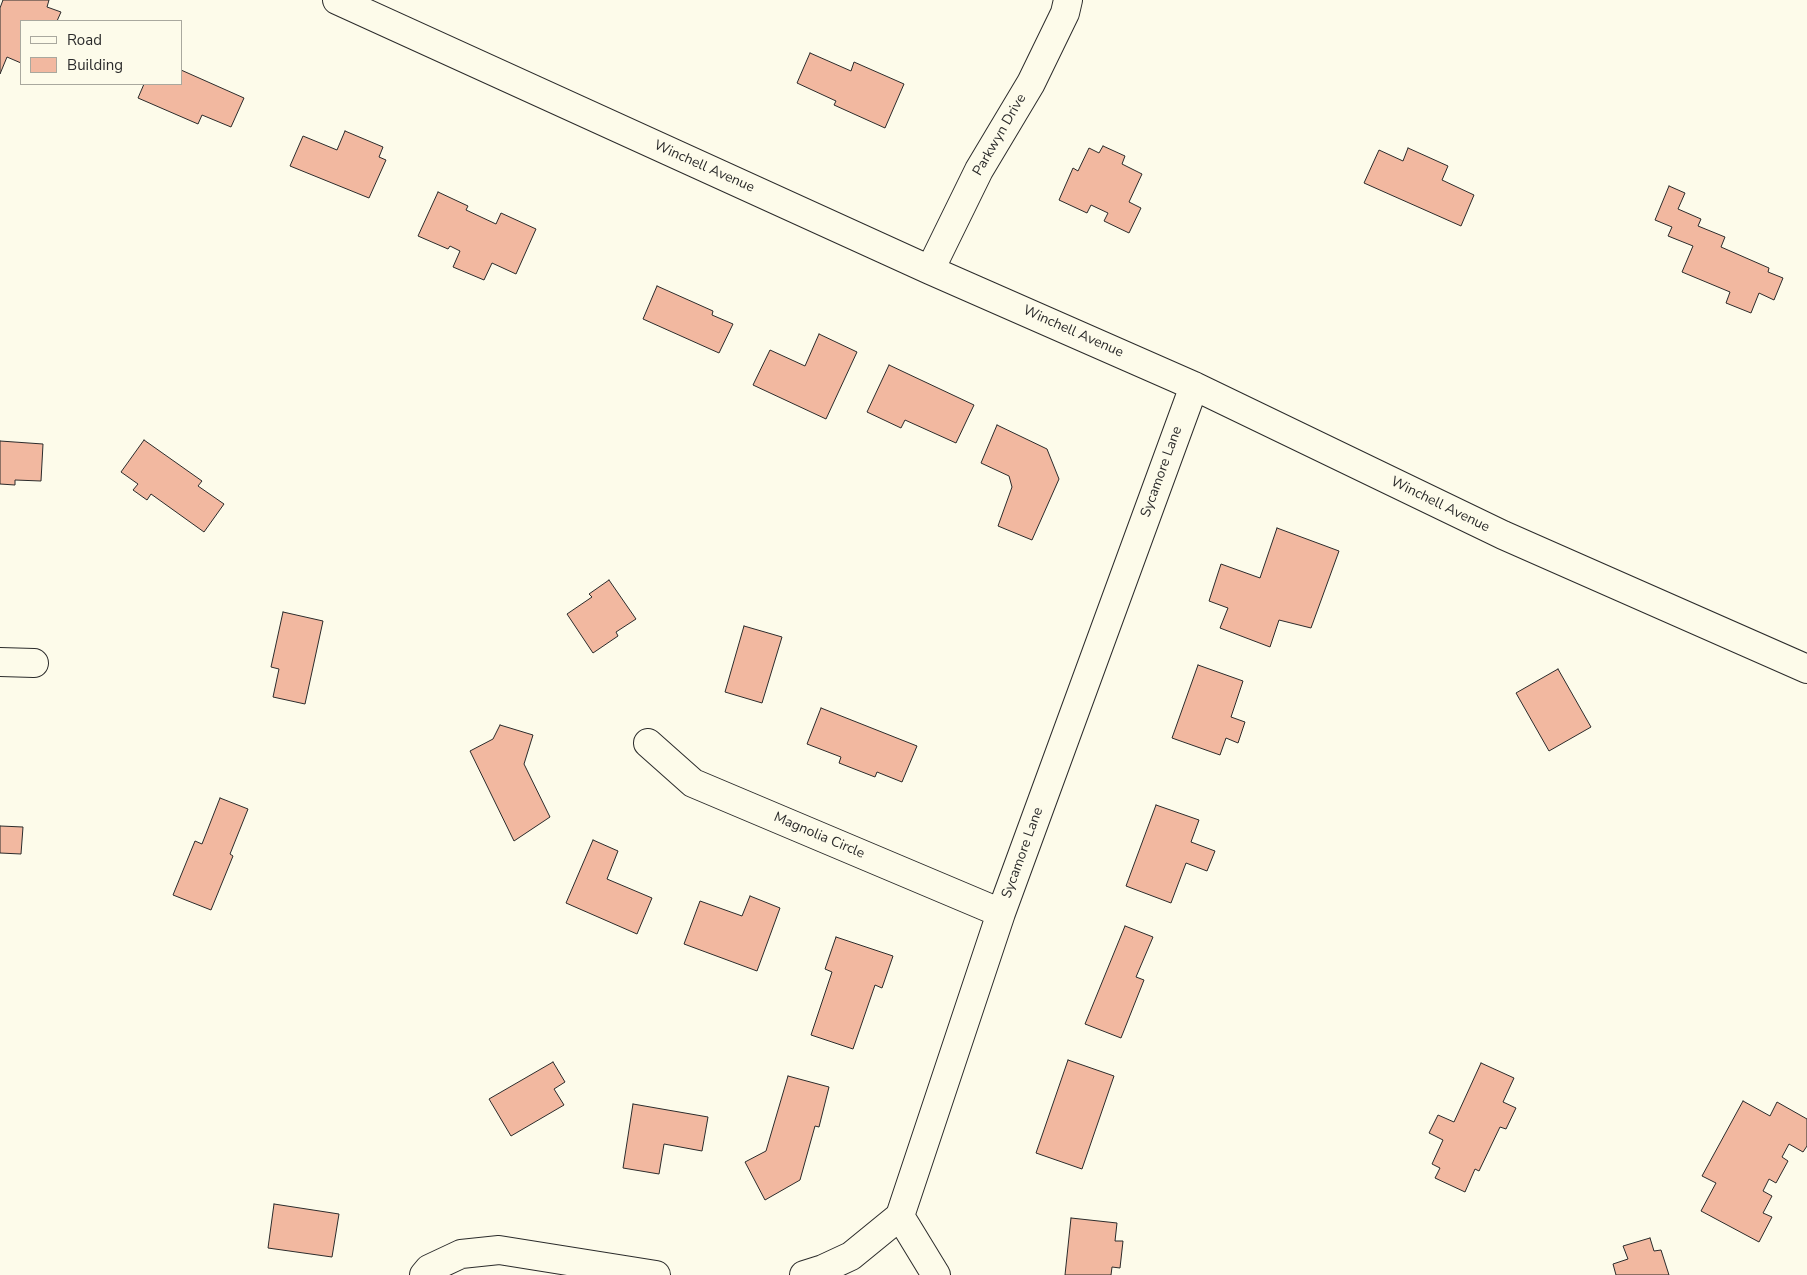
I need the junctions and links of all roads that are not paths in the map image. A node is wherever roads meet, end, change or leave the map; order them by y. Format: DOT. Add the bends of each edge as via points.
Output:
graph roads {
  1 [pos="337,0"];
  2 [pos="1068,0"];
  3 [pos="930,270"];
  4 [pos="1194,386"];
  5 [pos="0,662"];
  6 [pos="34,663"];
  7 [pos="1807,669"];
  8 [pos="648,743"];
  9 [pos="1000,913"];
  10 [pos="900,1216"];
  11 [pos="424,1275"];
  12 [pos="656,1275"];
  13 [pos="804,1275"];
  14 [pos="936,1275"];
  1 -- 3 [label="street, Winchell Avenue"];
  2 -- 3 [label="street, Parkwyn Drive" via="1065,13 1031,82 979,170"];
  3 -- 4 [label="street, Winchell Avenue"];
  4 -- 7 [label="street, Winchell Avenue" via="1503,535"];
  4 -- 9 [label="street, Sycamore Lane"];
  5 -- 6 [label="street"];
  8 -- 9 [label="street, Magnolia Circle" via="693,783"];
  9 -- 10 [label="street, Sycamore Lane"];
  10 -- 13 [label="street" via="851,1256"];
  10 -- 14 [label="street"];
  11 -- 12 [label="street" via="429,1269 461,1254 499,1250"];
}
